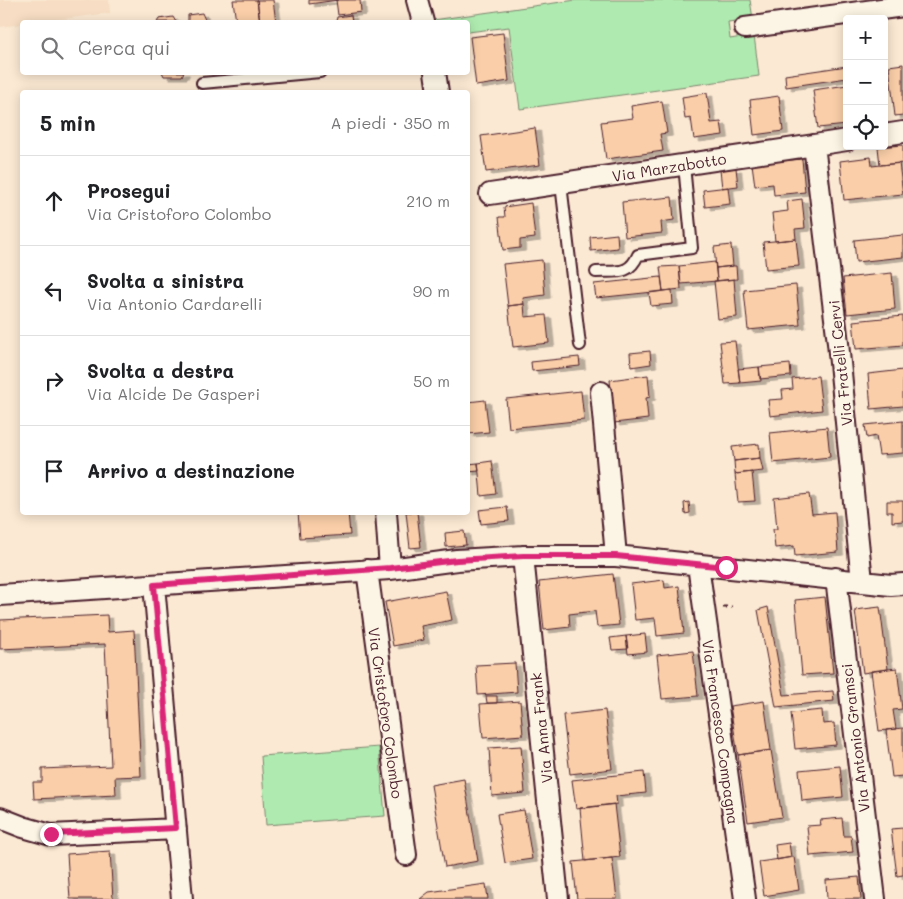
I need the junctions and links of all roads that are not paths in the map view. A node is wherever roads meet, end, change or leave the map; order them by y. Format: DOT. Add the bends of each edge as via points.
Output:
graph roads {
  1 [pos="417,0"];
  2 [pos="903,6"];
  3 [pos="422,20"];
  4 [pos="745,28"];
  5 [pos="288,75"];
  6 [pos="435,75"];
  7 [pos="202,83"];
  8 [pos="438,90"];
  9 [pos="903,132"];
  10 [pos="888,134"];
  11 [pos="843,141"];
  12 [pos="814,145"];
  13 [pos="684,165"];
  14 [pos="561,184"];
  15 [pos="490,194"];
  16 [pos="596,272"];
  17 [pos="580,345"];
  18 [pos="601,392"];
  19 [pos="386,515"];
  20 [pos="523,556"];
  21 [pos="616,556"];
  22 [pos="698,565"];
  23 [pos="390,568"];
  24 [pos="367,570"];
  25 [pos="836,578"];
  26 [pos="862,581"];
  27 [pos="903,584"];
  28 [pos="154,585"];
  29 [pos="0,595"];
  30 [pos="0,818"];
  31 [pos="176,828"];
  32 [pos="406,855"];
  33 [pos="182,899"];
  34 [pos="558,899"];
  35 [pos="745,899"];
  36 [pos="875,899"];
  1 -- 3 [label="street"];
  2 -- 4 [label="street"];
  5 -- 7 [label="lane"];
  6 -- 8 [label="street"];
  9 -- 10 [label="street"];
  11 -- 12 [label="street, Via Marzabotto"];
  12 -- 13 [label="street, Via Marzabotto"];
  12 -- 26 [label="street, Via Fratelli Cervi"];
  13 -- 14 [label="street, Via Marzabotto"];
  13 -- 16 [label="lane" via="692,248 638,255 628,270"];
  14 -- 15 [label="street, Via Marzabotto"];
  14 -- 17 [label="lane"];
  18 -- 21 [label="street"];
  19 -- 23 [label="street"];
  20 -- 21 [label="street"];
  20 -- 23 [label="street"];
  20 -- 34 [label="street, Via Anna Frank"];
  21 -- 22 [label="street"];
  22 -- 25 [label="street"];
  22 -- 35 [label="street, Via Francesco Compagna"];
  23 -- 24 [label="street"];
  24 -- 28 [label="street"];
  24 -- 32 [label="street, Via Cristoforo Colombo"];
  25 -- 26 [label="street"];
  25 -- 36 [label="street, Via Antonio Gramsci"];
  26 -- 27 [label="street"];
  28 -- 29 [label="street"];
  28 -- 31 [label="street"];
  30 -- 31 [label="street" via="51,834"];
  31 -- 33 [label="street"];
}
